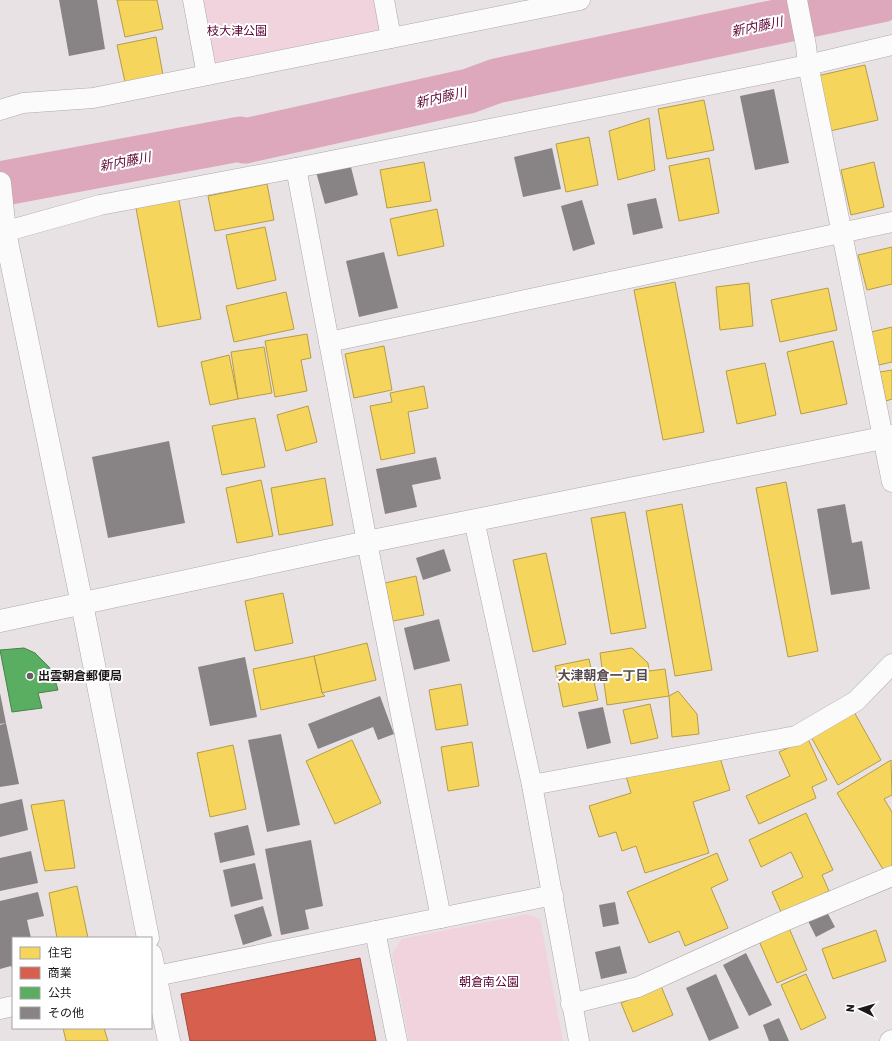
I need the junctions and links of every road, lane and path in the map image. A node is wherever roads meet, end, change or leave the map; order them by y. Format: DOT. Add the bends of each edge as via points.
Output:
graph roads {
  1 [pos="193,0"];
  2 [pos="384,0"];
  3 [pos="580,0"];
  4 [pos="797,0"];
  5 [pos="391,38"];
  6 [pos="892,45"];
  7 [pos="808,65"];
  8 [pos="206,75"];
  9 [pos="0,110"];
  10 [pos="296,168"];
  11 [pos="0,183"];
  12 [pos="892,222"];
  13 [pos="3,226"];
  14 [pos="842,233"];
  15 [pos="329,342"];
  16 [pos="888,436"];
  17 [pos="892,482"];
  18 [pos="474,520"];
  19 [pos="367,542"];
  20 [pos="82,604"];
  21 [pos="0,621"];
  22 [pos="892,664"];
  23 [pos="532,785"];
  24 [pos="892,876"];
  25 [pos="553,895"];
  26 [pos="441,918"];
  27 [pos="375,931"];
  28 [pos="148,937"];
  29 [pos="152,966"];
  30 [pos="153,977"];
  31 [pos="571,1004"];
  32 [pos="12,1006"];
  33 [pos="0,1009"];
  34 [pos="169,1041"];
  35 [pos="397,1041"];
  36 [pos="579,1041"];
  1 -- 8 [label="street"];
  2 -- 5 [label="street"];
  3 -- 5 [label="street"];
  4 -- 7 [label="street"];
  5 -- 8 [label="street"];
  6 -- 7 [label="street"];
  7 -- 10 [label="street"];
  7 -- 14 [label="street"];
  8 -- 9 [label="street" via="93,98 24,103"];
  10 -- 13 [label="street"];
  10 -- 15 [label="street"];
  11 -- 13 [label="street"];
  12 -- 14 [label="street"];
  13 -- 20 [label="street"];
  14 -- 15 [label="street"];
  14 -- 16 [label="street"];
  15 -- 19 [label="street"];
  16 -- 17 [label="street"];
  16 -- 18 [label="street"];
  18 -- 19 [label="street"];
  18 -- 23 [label="street"];
  19 -- 20 [label="street"];
  19 -- 26 [label="street"];
  20 -- 21 [label="street"];
  20 -- 28 [label="street"];
  22 -- 23 [label="street" via="856,701 796,736"];
  23 -- 25 [label="street"];
  24 -- 31 [label="street" via="777,924 638,987"];
  25 -- 26 [label="street"];
  25 -- 31 [label="street"];
  26 -- 27 [label="street"];
  27 -- 30 [label="street"];
  27 -- 35 [label="street"];
  29 -- 30 [label="street"];
  30 -- 34 [label="street"];
  31 -- 36 [label="street"];
  32 -- 33 [label="street"];
}
